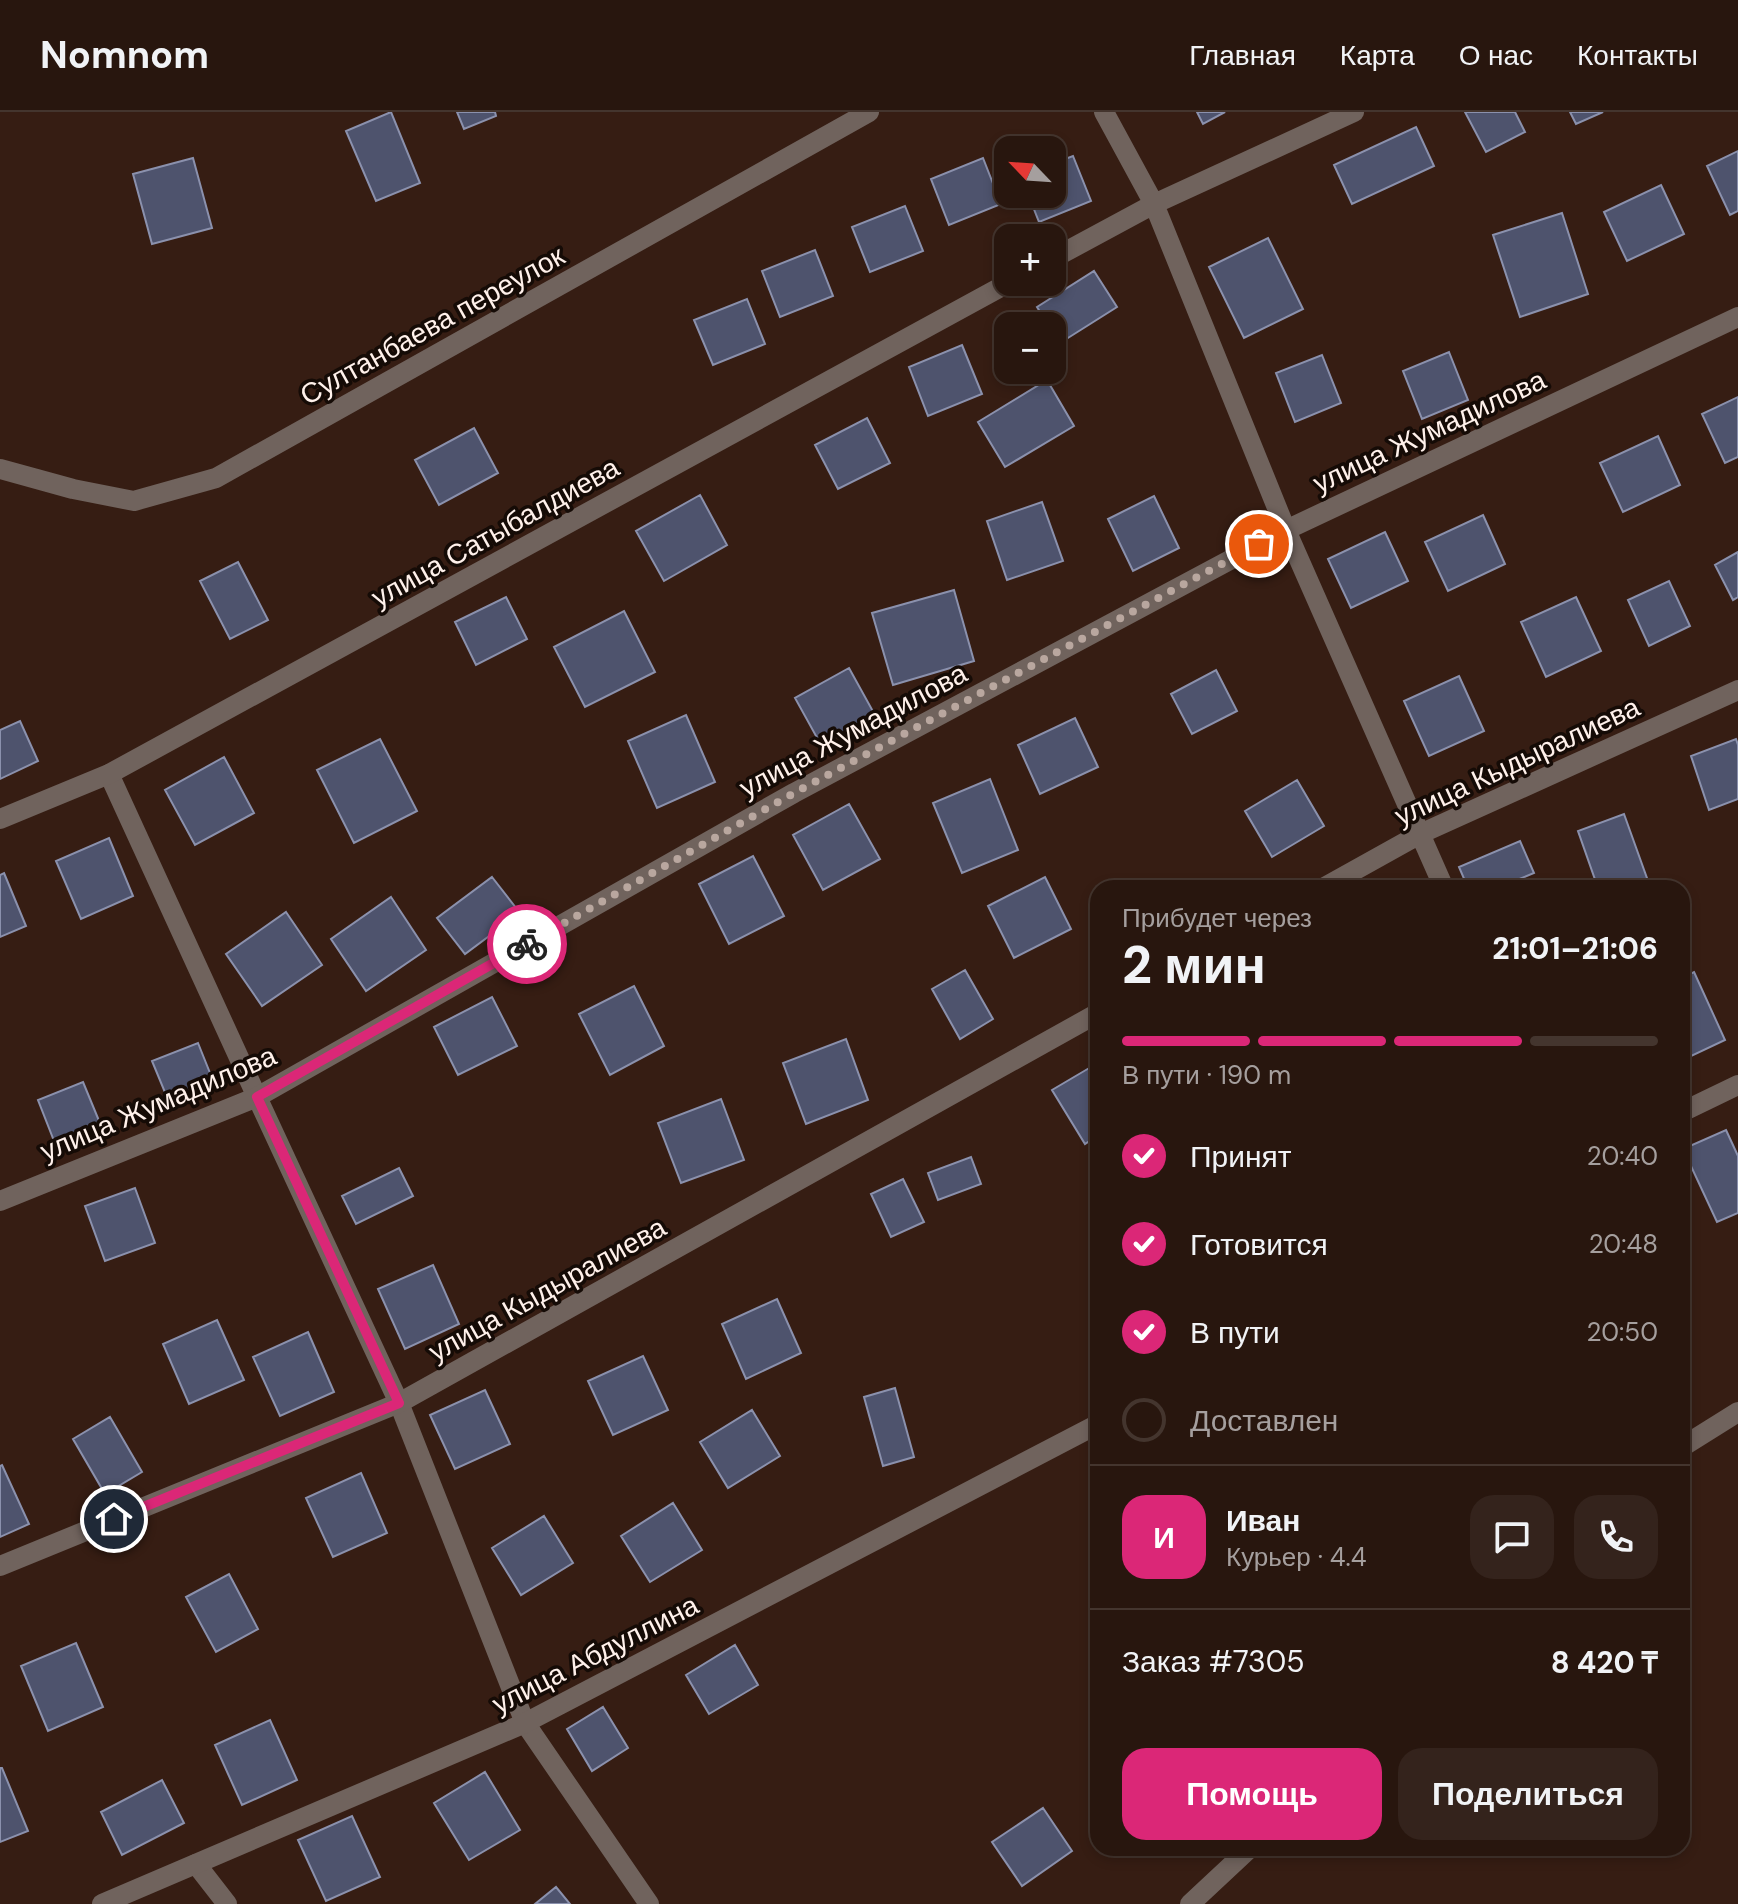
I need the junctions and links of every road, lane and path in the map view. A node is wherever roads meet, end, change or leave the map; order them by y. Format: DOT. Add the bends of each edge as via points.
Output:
graph roads {
  1 [pos="869,112"];
  2 [pos="1104,112"];
  3 [pos="1354,112"];
  4 [pos="1154,204"];
  5 [pos="1066,251"];
  6 [pos="994,291"];
  7 [pos="1738,317"];
  8 [pos="0,469"];
  9 [pos="1286,530"];
  10 [pos="1738,690"];
  11 [pos="109,774"];
  12 [pos="0,819"];
  13 [pos="1420,834"];
  14 [pos="1337,880"];
  15 [pos="1440,880"];
  16 [pos="1090,1017"];
  17 [pos="1738,1085"];
  18 [pos="257,1097"];
  19 [pos="1690,1108"];
  20 [pos="0,1201"];
  21 [pos="399,1403"];
  22 [pos="1738,1412"];
  23 [pos="1090,1428"];
  24 [pos="1690,1442"];
  25 [pos="0,1566"];
  26 [pos="525,1723"];
  27 [pos="1241,1856"];
  28 [pos="196,1864"];
  29 [pos="102,1904"];
  30 [pos="227,1904"];
  31 [pos="649,1904"];
  32 [pos="1190,1904"];
  1 -- 8 [label="street, Султанбаева переулок" via="216,478 134,501"];
  2 -- 4 [label="street"];
  3 -- 4 [label="street"];
  4 -- 5 [label="street"];
  4 -- 9 [label="street"];
  6 -- 11 [label="street, улица Сатыбалдиева"];
  7 -- 9 [label="street, улица Жумадилова"];
  9 -- 13 [label="street"];
  9 -- 18 [label="street, улица Жумадилова" via="794,793"];
  10 -- 13 [label="street, улица Кыдыралиева"];
  11 -- 12 [label="street, улица Сатыбалдиева"];
  11 -- 18 [label="street"];
  13 -- 14 [label="street, улица Кыдыралиева"];
  13 -- 15 [label="street"];
  16 -- 21 [label="street, улица Кыдыралиева"];
  17 -- 19 [label="street"];
  18 -- 20 [label="street, улица Жумадилова"];
  18 -- 21 [label="street"];
  21 -- 25 [label="street, улица Кыдыралиева"];
  21 -- 26 [label="street"];
  22 -- 24 [label="street"];
  23 -- 26 [label="street, улица Абдуллина"];
  26 -- 28 [label="street, улица Абдуллина"];
  26 -- 31 [label="street"];
  27 -- 32 [label="street"];
  28 -- 29 [label="street, улица Абдуллина"];
  28 -- 30 [label="street"];
}
